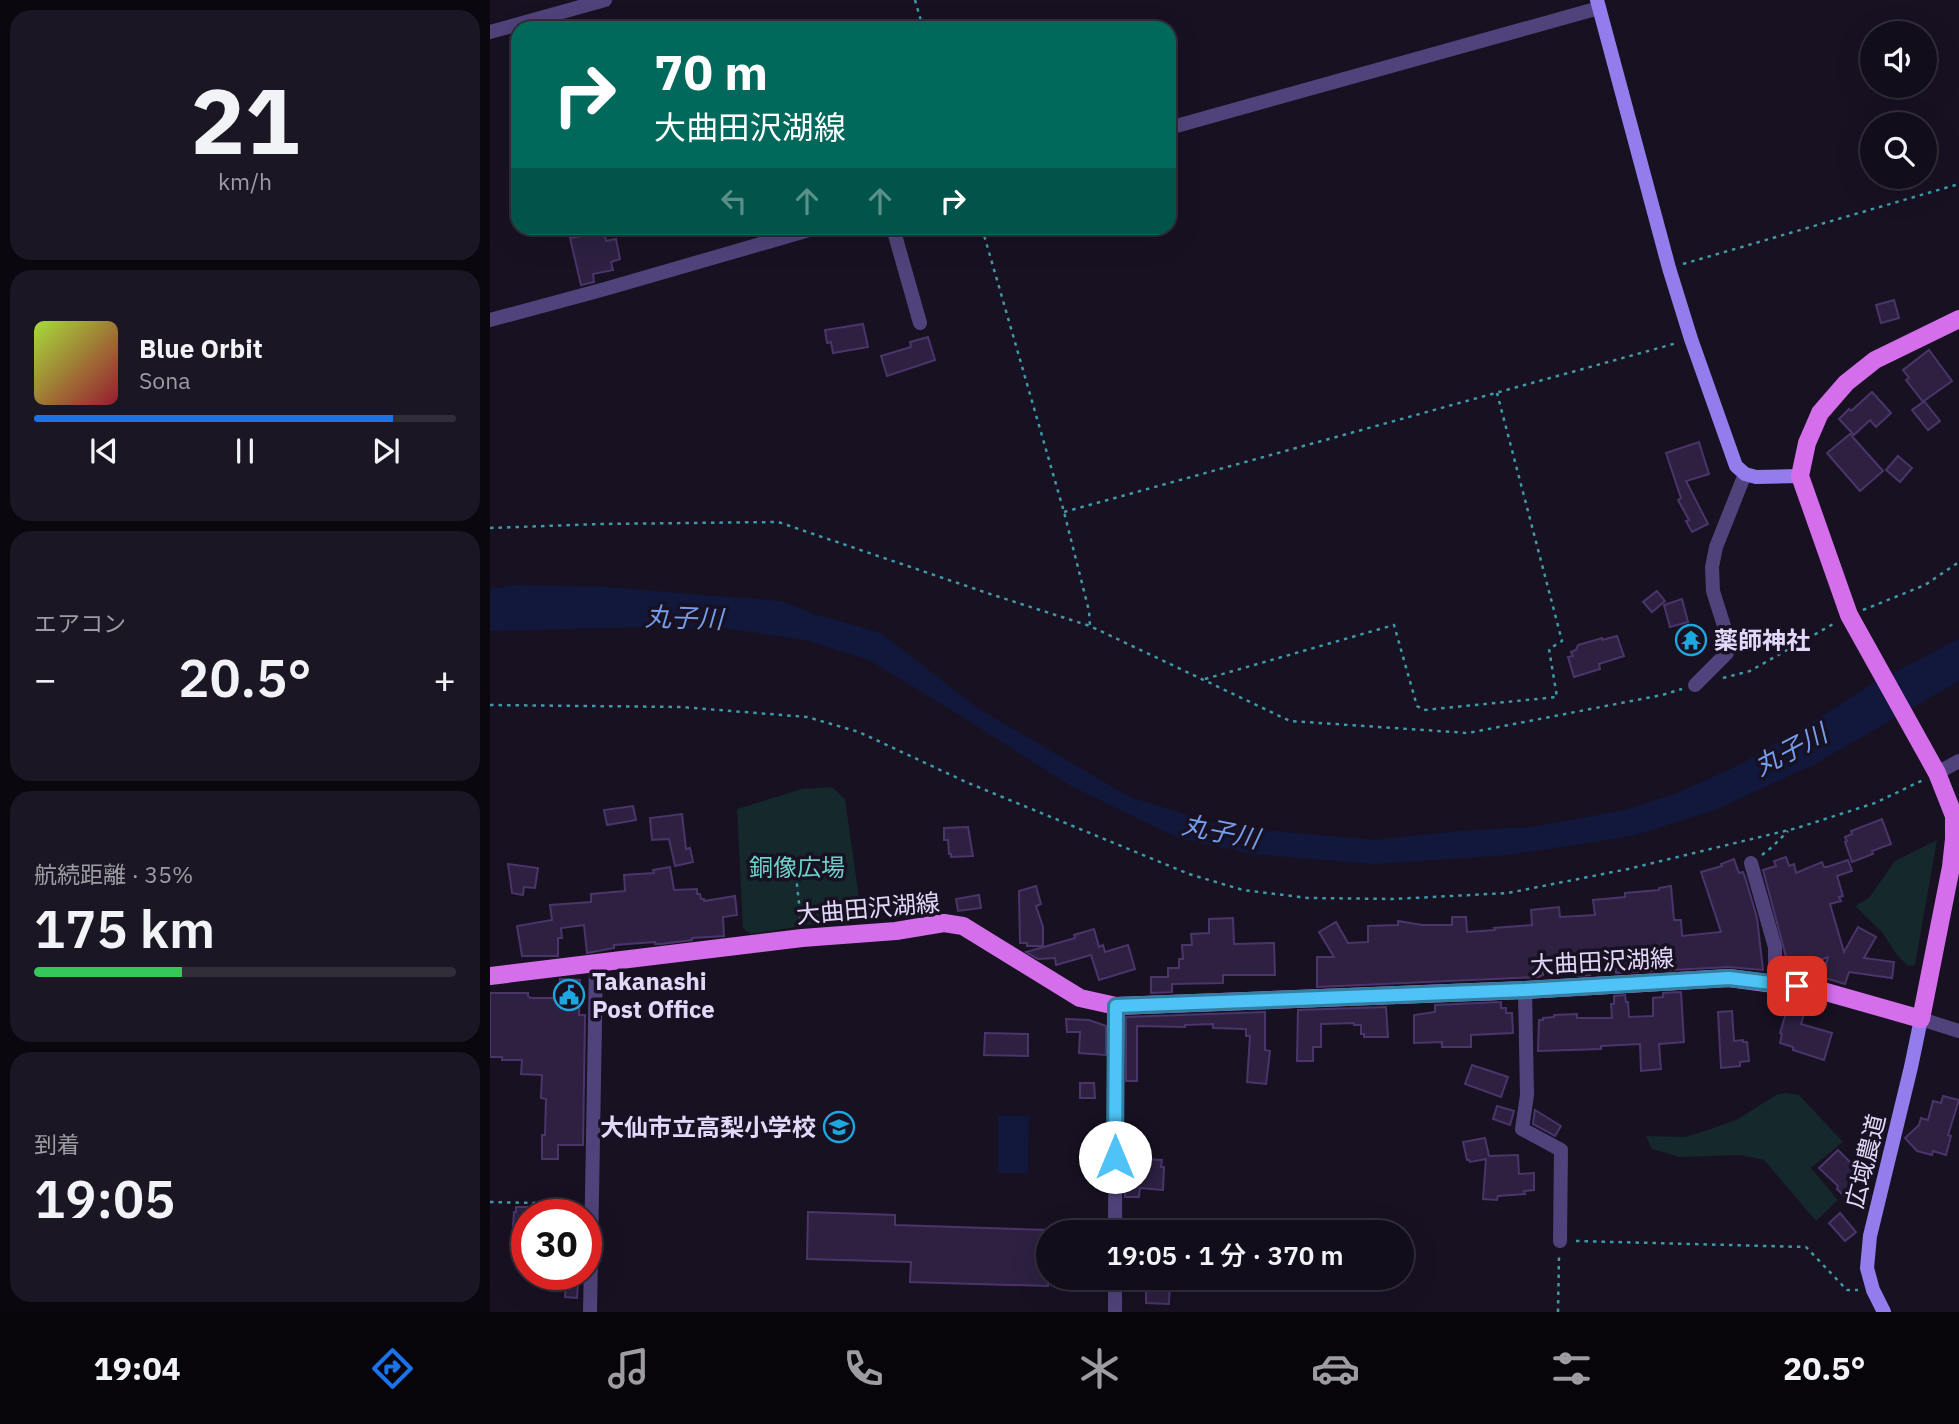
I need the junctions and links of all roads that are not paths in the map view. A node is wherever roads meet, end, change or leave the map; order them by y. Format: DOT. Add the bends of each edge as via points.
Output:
graph roads {
  1 [pos="604,0"];
  2 [pos="1598,4"];
  3 [pos="529,21"];
  4 [pos="511,26"];
  5 [pos="490,32"];
  6 [pos="1176,126"];
  7 [pos="792,235"];
  8 [pos="895,235"];
  9 [pos="1959,319"];
  10 [pos="490,320"];
  11 [pos="920,323"];
  12 [pos="1745,474"];
  13 [pos="1800,476"];
  14 [pos="1695,685"];
  15 [pos="1959,761"];
  16 [pos="1937,773"];
  17 [pos="1751,863"];
  18 [pos="596,963"];
  19 [pos="490,976"];
  20 [pos="1775,983"];
  21 [pos="1525,990"];
  22 [pos="1116,1006"];
  23 [pos="1921,1019"];
  24 [pos="1959,1031"];
  25 [pos="1115,1220"];
  26 [pos="1560,1241"];
  27 [pos="1115,1290"];
  28 [pos="590,1312"];
  29 [pos="1115,1312"];
  30 [pos="1884,1312"];
  1 -- 3 [label="street"];
  2 -- 6 [label="street"];
  2 -- 12 [label="street" via="1691,339 1736,466"];
  4 -- 5 [label="street"];
  7 -- 10 [label="street"];
  8 -- 11 [label="street"];
  9 -- 13 [label="main road" via="1875,360 1846,383 1821,413 1807,443"];
  12 -- 13 [label="street"];
  12 -- 14 [label="street" via="1712,567 1713,591 1729,642 1727,653"];
  13 -- 16 [label="main road" via="1849,615"];
  15 -- 16 [label="street"];
  16 -- 23 [label="main road" via="1954,816 1954,839"];
  17 -- 20 [label="street" via="1775,947"];
  18 -- 19 [label="main road, 大曲田沢湖線"];
  18 -- 22 [label="main road, 大曲田沢湖線" via="944,923 963,926 1080,998"];
  18 -- 28 [label="street"];
  20 -- 21 [label="main road, 大曲田沢湖線" via="1729,978"];
  20 -- 23 [label="main road, 大曲田沢湖線" via="1819,990"];
  21 -- 22 [label="main road, 大曲田沢湖線"];
  21 -- 26 [label="street" via="1527,1095 1522,1129 1561,1150"];
  22 -- 25 [label="street"];
  23 -- 24 [label="street"];
  23 -- 30 [label="street, 広域農道" via="1870,1236 1867,1268"];
  27 -- 29 [label="street"];
}
